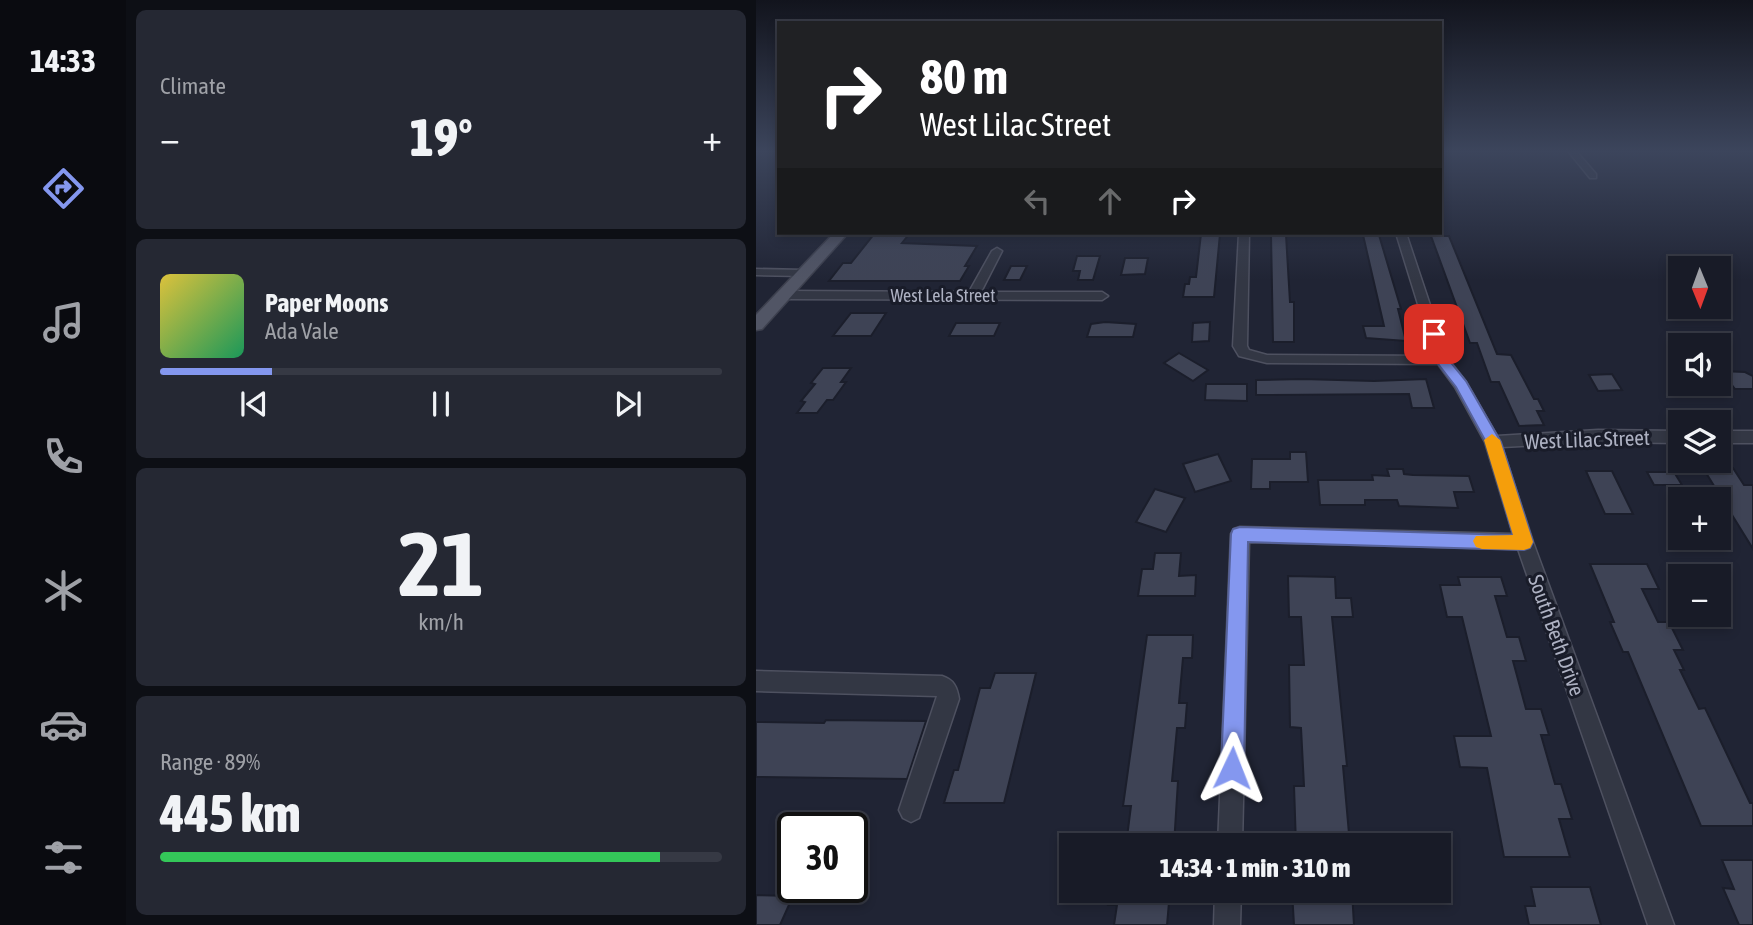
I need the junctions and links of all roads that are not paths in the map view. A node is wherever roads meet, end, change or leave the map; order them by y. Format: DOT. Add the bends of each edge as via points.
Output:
graph roads {
  1 [pos="839,235"];
  2 [pos="1244,235"];
  3 [pos="1402,235"];
  4 [pos="997,251"];
  5 [pos="756,272"];
  6 [pos="804,273"];
  7 [pos="974,294"];
  8 [pos="783,295"];
  9 [pos="1102,296"];
  10 [pos="756,325"];
  11 [pos="1442,360"];
  12 [pos="1668,437"];
  13 [pos="1731,437"];
  14 [pos="1753,437"];
  15 [pos="1493,442"];
  16 [pos="1524,542"];
  17 [pos="756,681"];
  18 [pos="911,810"];
  19 [pos="1230,833"];
  20 [pos="1228,903"];
  21 [pos="1227,925"];
  22 [pos="1661,925"];
  1 -- 6 [label="main road"];
  2 -- 11 [label="street" via="1240,346 1244,353 1267,359"];
  3 -- 11 [label="street, South Beth Drive"];
  4 -- 7 [label="street"];
  5 -- 6 [label="street"];
  6 -- 8 [label="main road"];
  7 -- 8 [label="street, West Lela Street"];
  7 -- 9 [label="street, West Lela Street"];
  8 -- 10 [label="main road"];
  11 -- 15 [label="street, South Beth Drive"];
  12 -- 15 [label="street, West Lilac Street"];
  13 -- 14 [label="street"];
  15 -- 16 [label="street, South Beth Drive"];
  16 -- 19 [label="street" via="1240,534"];
  16 -- 22 [label="street, South Beth Drive"];
  17 -- 18 [label="street" via="942,686 948,699"];
  20 -- 21 [label="street"];
}
